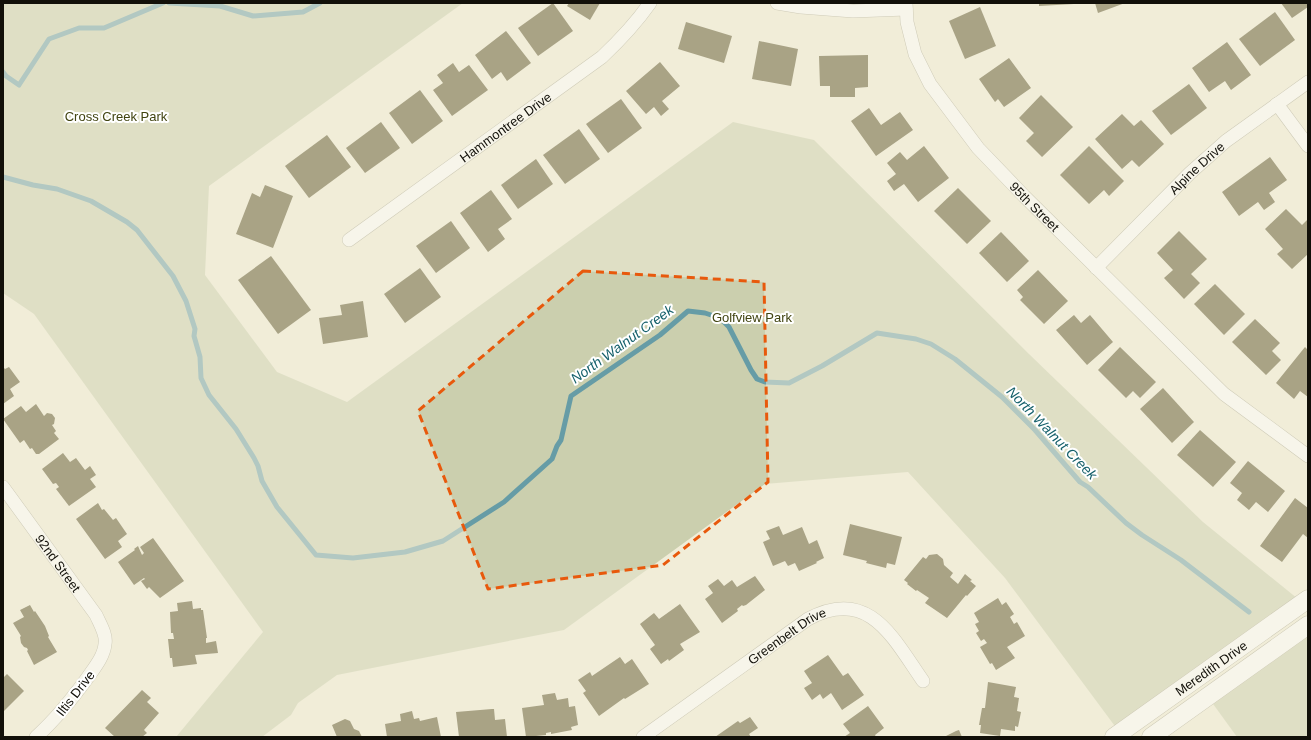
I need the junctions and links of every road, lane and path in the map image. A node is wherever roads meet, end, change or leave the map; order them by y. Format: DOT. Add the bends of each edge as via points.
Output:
graph roads {
  1 [pos="650,3"];
  2 [pos="777,3"];
  3 [pos="906,6"];
  4 [pos="1308,82"];
  5 [pos="1277,104"];
  6 [pos="1308,146"];
  7 [pos="349,240"];
  8 [pos="1096,268"];
  9 [pos="1308,456"];
  10 [pos="3,487"];
  11 [pos="1308,599"];
  12 [pos="1308,625"];
  13 [pos="106,643"];
  14 [pos="923,681"];
  15 [pos="658,733"];
  16 [pos="36,737"];
  17 [pos="643,737"];
  18 [pos="1114,737"];
  19 [pos="1151,737"];
  1 -- 7 [label="street, Hammontree Drive" via="624,36 602,56"];
  2 -- 3 [label="street, 95th Street" via="853,11"];
  3 -- 8 [label="street, 95th Street" via="915,54 930,84 978,148"];
  4 -- 5 [label="street, Alpine Drive"];
  5 -- 6 [label="street"];
  5 -- 8 [label="street, Alpine Drive" via="1226,141 1190,173"];
  8 -- 9 [label="street, 95th Street" via="1224,394"];
  10 -- 13 [label="street, 92nd Street" via="96,615"];
  11 -- 18 [label="main road, Meredith Drive"];
  12 -- 19 [label="main road, Meredith Drive"];
  13 -- 16 [label="street, Iltis Drive" via="96,665 74,696"];
  14 -- 15 [label="street, Greenbelt Drive" via="878,621 865,613 835,609 821,612 808,619"];
  15 -- 17 [label="street, Greenbelt Drive"];
}
